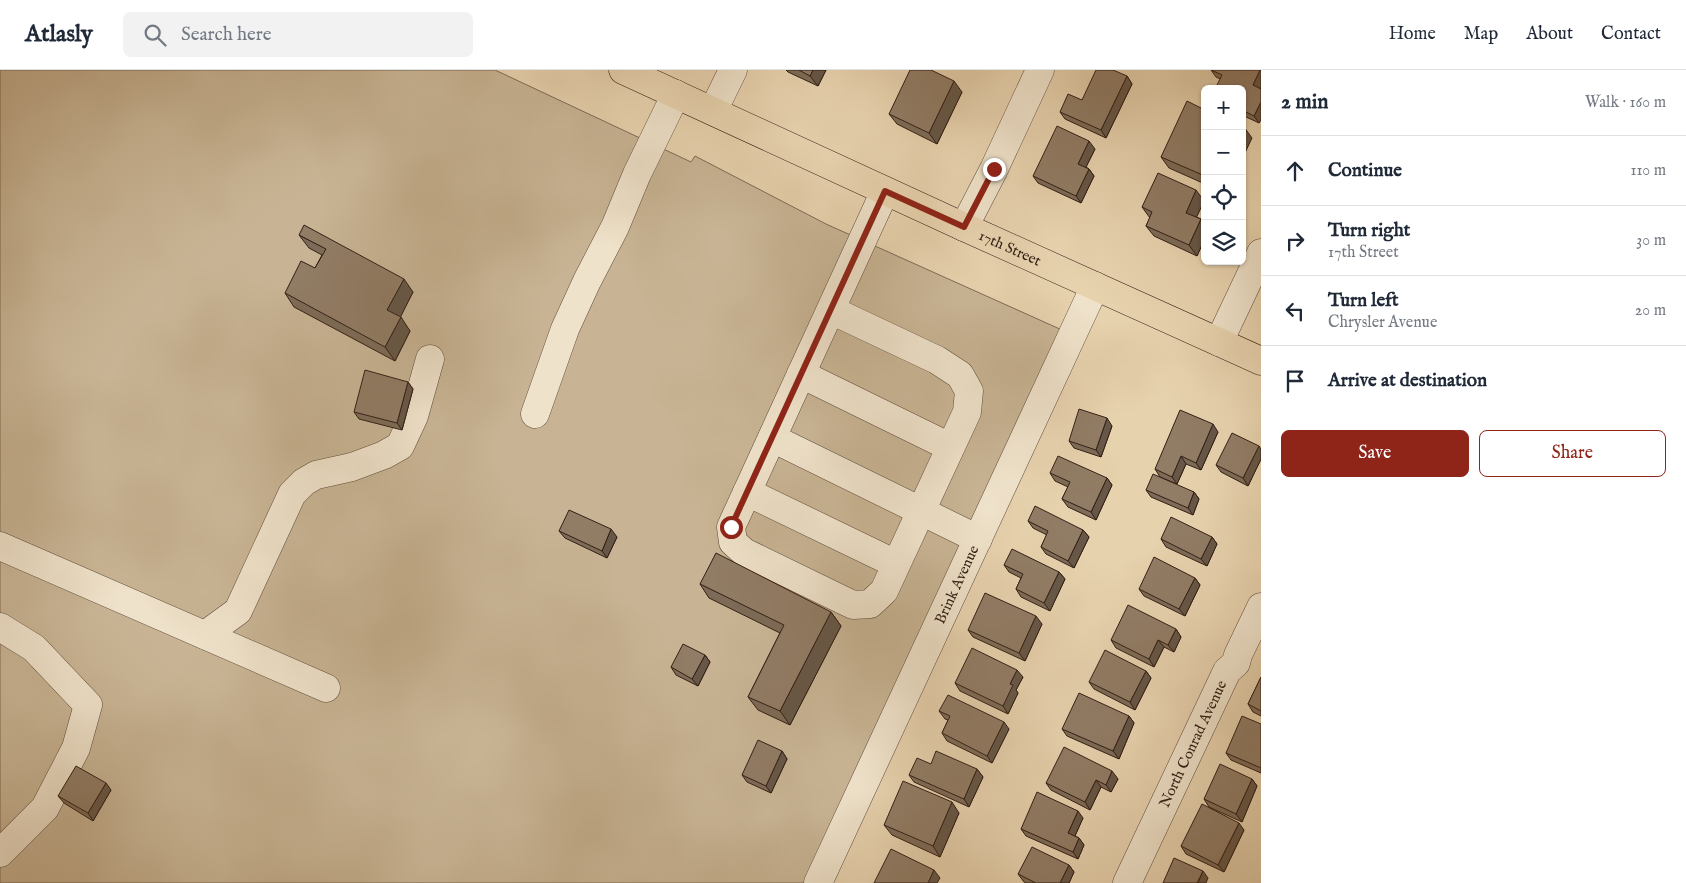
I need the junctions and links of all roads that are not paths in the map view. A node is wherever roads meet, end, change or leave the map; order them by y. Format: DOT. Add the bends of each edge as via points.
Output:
graph roads {
  1 [pos="623,70"];
  2 [pos="733,70"];
  3 [pos="1040,70"];
  4 [pos="676,94"];
  5 [pos="713,111"];
  6 [pos="885,191"];
  7 [pos="964,227"];
  8 [pos="1261,254"];
  9 [pos="1095,286"];
  10 [pos="831,310"];
  11 [pos="1219,342"];
  12 [pos="430,359"];
  13 [pos="1261,361"];
  14 [pos="801,374"];
  15 [pos="534,414"];
  16 [pos="772,438"];
  17 [pos="950,448"];
  18 [pos="747,492"];
  19 [pos="921,511"];
  20 [pos="978,539"];
  21 [pos="0,546"];
  22 [pos="896,564"];
  23 [pos="1261,606"];
  24 [pos="0,627"];
  25 [pos="205,635"];
  26 [pos="326,688"];
  27 [pos="0,853"];
  28 [pos="818,883"];
  29 [pos="1127,883"];
  1 -- 4 [label="main road, 17th Street"];
  2 -- 5 [label="street"];
  3 -- 7 [label="street"];
  4 -- 5 [label="main road, 17th Street"];
  4 -- 15 [label="street" via="565,329"];
  5 -- 6 [label="main road, 17th Street"];
  6 -- 7 [label="main road, 17th Street"];
  6 -- 10 [label="street"];
  7 -- 9 [label="main road, 17th Street"];
  8 -- 11 [label="street"];
  9 -- 11 [label="main road, 17th Street"];
  9 -- 20 [label="street, Brink Avenue"];
  10 -- 14 [label="street"];
  10 -- 17 [label="street" via="937,360 960,375 969,391 967,412"];
  11 -- 13 [label="main road, 17th Street"];
  12 -- 25 [label="street" via="414,416 400,446 352,467 316,475 304,482 292,494 238,611"];
  14 -- 16 [label="street"];
  14 -- 17 [label="street"];
  16 -- 18 [label="street"];
  16 -- 19 [label="street"];
  17 -- 19 [label="street"];
  18 -- 22 [label="street"];
  18 -- 22 [label="street" via="731,527 733,542 744,552 845,601 854,605 870,604 884,591"];
  19 -- 20 [label="street"];
  19 -- 22 [label="street"];
  20 -- 28 [label="street, Brink Avenue"];
  21 -- 25 [label="street"];
  23 -- 29 [label="street, North Conrad Avenue"];
  24 -- 27 [label="street" via="34,648 88,705 76,748 44,808"];
  25 -- 26 [label="street"];
}
